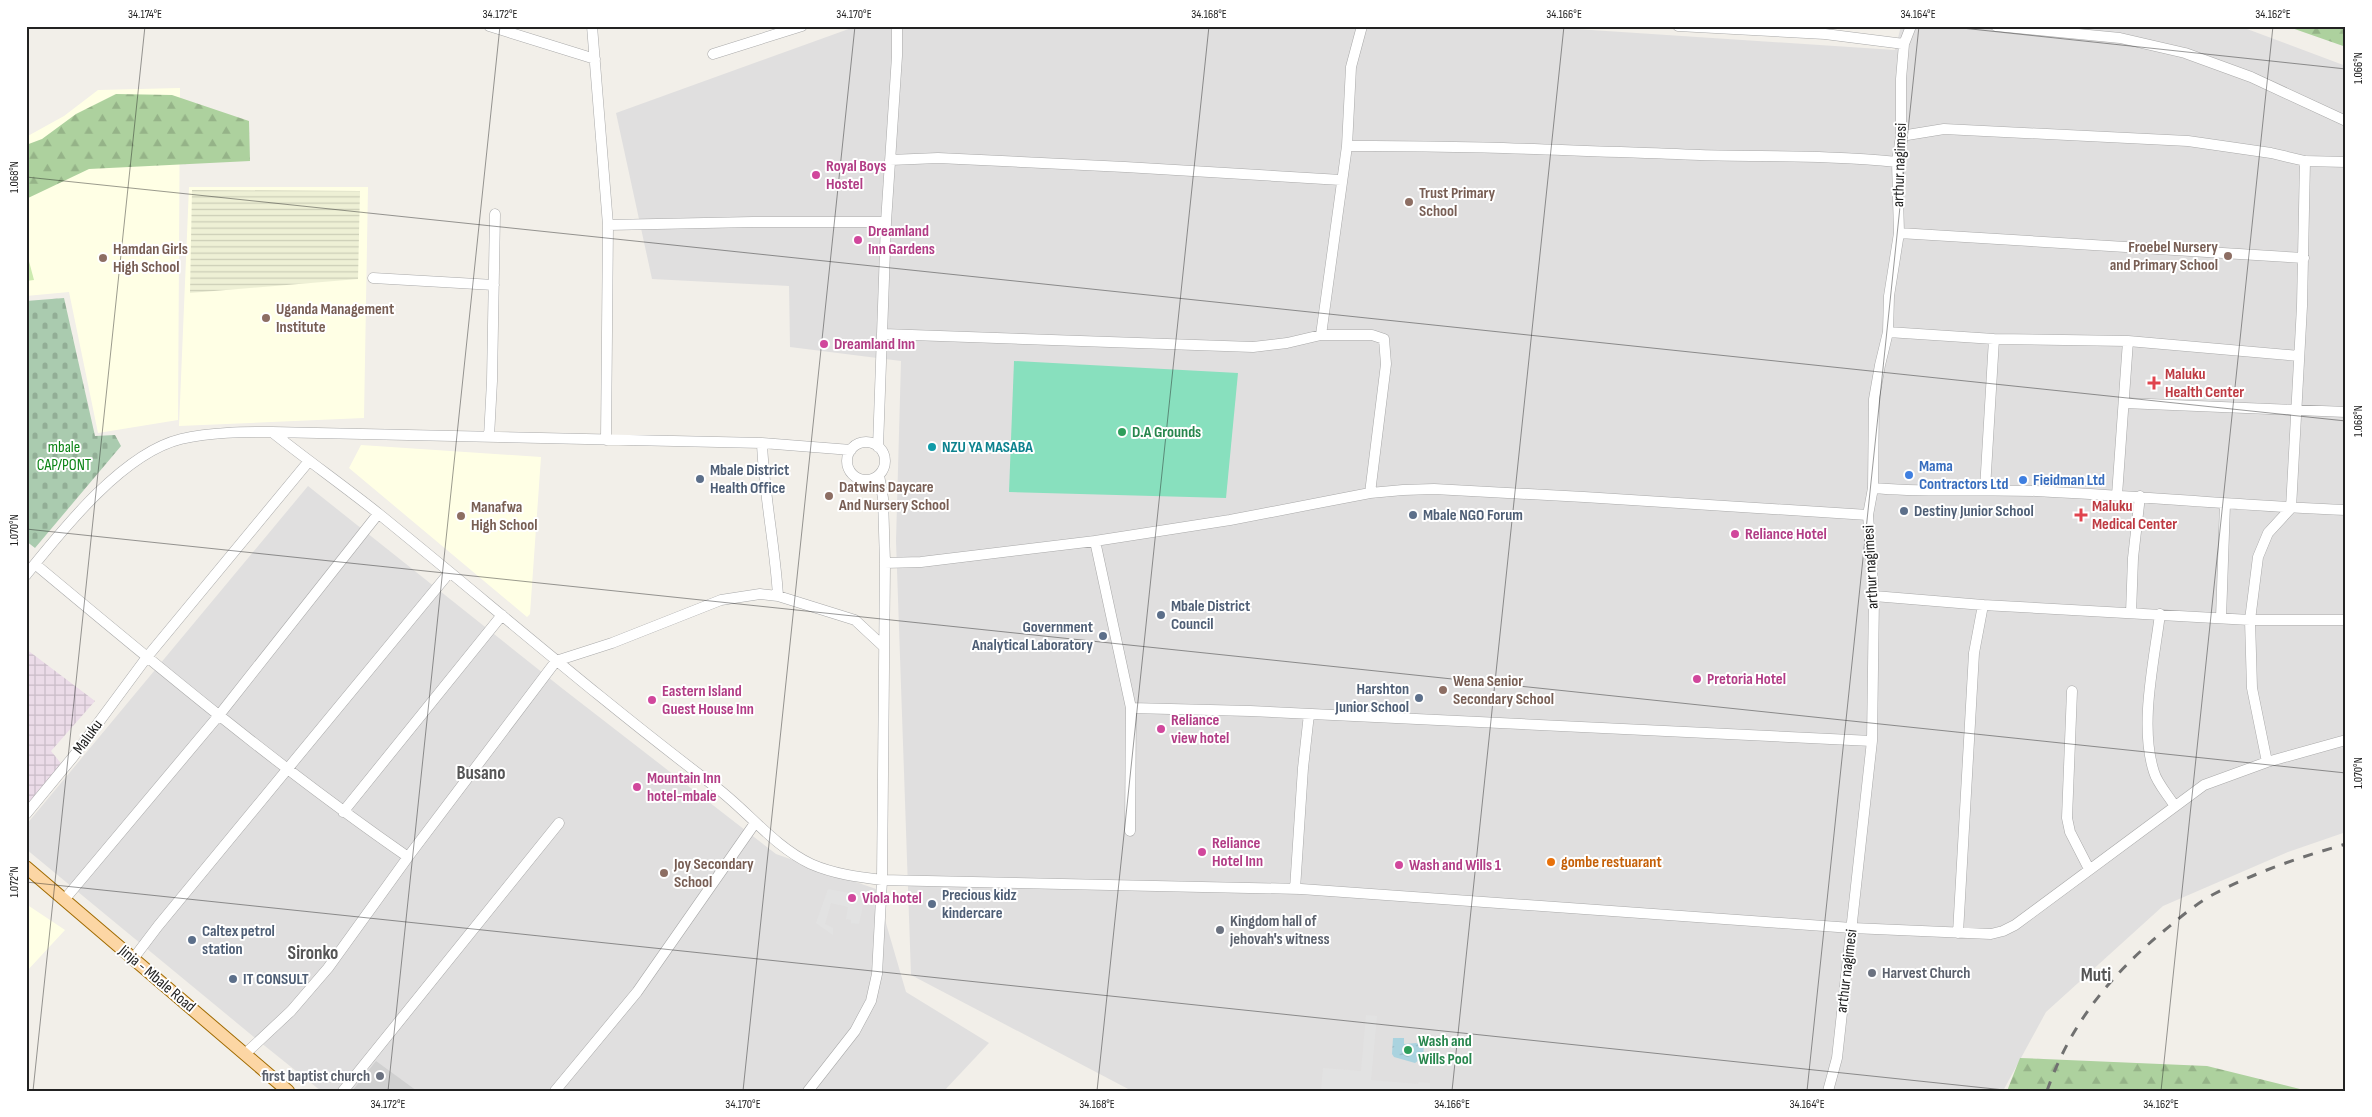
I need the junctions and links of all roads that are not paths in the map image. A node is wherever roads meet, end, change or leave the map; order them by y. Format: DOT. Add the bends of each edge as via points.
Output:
graph roads {
  1 [pos="489,26"];
  2 [pos="592,26"];
  3 [pos="802,26"];
  4 [pos="896,26"];
  5 [pos="1362,26"];
  6 [pos="1678,26"];
  7 [pos="1911,26"];
  8 [pos="1996,26"];
  9 [pos="1904,44"];
  10 [pos="713,54"];
  11 [pos="595,60"];
  12 [pos="2346,121"];
  13 [pos="1901,136"];
  14 [pos="1347,146"];
  15 [pos="890,160"];
  16 [pos="2305,161"];
  17 [pos="1897,162"];
  18 [pos="2346,162"];
  19 [pos="1341,180"];
  20 [pos="495,214"];
  21 [pos="886,222"];
  22 [pos="608,225"];
  23 [pos="1899,233"];
  24 [pos="2304,258"];
  25 [pos="373,278"];
  26 [pos="494,285"];
  27 [pos="1888,332"];
  28 [pos="883,334"];
  29 [pos="1321,335"];
  30 [pos="1994,339"];
  31 [pos="2128,342"];
  32 [pos="2299,356"];
  33 [pos="2124,403"];
  34 [pos="2296,408"];
  35 [pos="2346,412"];
  36 [pos="272,432"];
  37 [pos="489,437"];
  38 [pos="606,440"];
  39 [pos="762,443"];
  40 [pos="878,447"];
  41 [pos="851,450"];
  42 [pos="309,461"];
  43 [pos="879,474"];
  44 [pos="1873,488"];
  45 [pos="1985,489"];
  46 [pos="1370,493"];
  47 [pos="2116,495"];
  48 [pos="2140,496"];
  49 [pos="2225,504"];
  50 [pos="2291,508"];
  51 [pos="2346,510"];
  52 [pos="378,514"];
  53 [pos="1868,515"];
  54 [pos="1095,541"];
  55 [pos="885,563"];
  56 [pos="35,564"];
  57 [pos="449,573"];
  58 [pos="26,575"];
  59 [pos="778,596"];
  60 [pos="1874,596"];
  61 [pos="1983,605"];
  62 [pos="2131,613"];
  63 [pos="2160,614"];
  64 [pos="502,615"];
  65 [pos="2221,618"];
  66 [pos="2250,620"];
  67 [pos="2346,620"];
  68 [pos="883,646"];
  69 [pos="147,657"];
  70 [pos="556,661"];
  71 [pos="2072,691"];
  72 [pos="1131,708"];
  73 [pos="220,714"];
  74 [pos="1309,714"];
  75 [pos="2346,740"];
  76 [pos="1872,741"];
  77 [pos="2267,762"];
  78 [pos="287,768"];
  79 [pos="2174,805"];
  80 [pos="343,812"];
  81 [pos="26,814"];
  82 [pos="559,823"];
  83 [pos="756,823"];
  84 [pos="1130,831"];
  85 [pos="408,857"];
  86 [pos="26,867"];
  87 [pos="2089,869"];
  88 [pos="882,880"];
  89 [pos="1295,889"];
  90 [pos="64,900"];
  91 [pos="1852,928"];
  92 [pos="1958,933"];
  93 [pos="133,959"];
  94 [pos="245,1054"];
  95 [pos="288,1091"];
  96 [pos="343,1091"];
  97 [pos="555,1091"];
  98 [pos="808,1091"];
  99 [pos="1828,1091"];
  1 -- 11 [label="street"];
  2 -- 11 [label="street"];
  3 -- 10 [label="street"];
  4 -- 15 [label="street"];
  5 -- 14 [label="street" via="1351,66"];
  6 -- 9 [label="street" via="1816,33"];
  7 -- 9 [label="street, arthur nagimesi"];
  8 -- 12 [label="street" via="2120,38 2185,53 2251,77"];
  9 -- 13 [label="street, arthur nagimesi"];
  11 -- 22 [label="street"];
  13 -- 16 [label="street" via="1944,129 2188,141"];
  13 -- 17 [label="street, arthur nagimesi"];
  14 -- 17 [label="street" via="1812,156"];
  14 -- 19 [label="street"];
  15 -- 19 [label="street" via="938,158"];
  15 -- 21 [label="street"];
  16 -- 18 [label="street"];
  16 -- 24 [label="street"];
  17 -- 23 [label="street, arthur nagimesi"];
  19 -- 29 [label="street"];
  20 -- 26 [label="street"];
  21 -- 22 [label="street"];
  21 -- 28 [label="street"];
  22 -- 38 [label="street"];
  23 -- 24 [label="street"];
  23 -- 27 [label="street, arthur nagimesi" via="1889,296"];
  24 -- 32 [label="street"];
  25 -- 26 [label="street"];
  26 -- 37 [label="street"];
  27 -- 30 [label="street"];
  27 -- 44 [label="street, arthur nagimesi" via="1874,399"];
  28 -- 29 [label="street" via="1253,347"];
  28 -- 40 [label="street"];
  29 -- 46 [label="street" via="1372,335 1384,339 1386,364"];
  30 -- 31 [label="street"];
  30 -- 45 [label="street"];
  31 -- 32 [label="street"];
  31 -- 33 [label="street"];
  32 -- 34 [label="street"];
  33 -- 34 [label="street"];
  33 -- 47 [label="street"];
  34 -- 35 [label="street"];
  34 -- 50 [label="street"];
  36 -- 37 [label="street"];
  36 -- 42 [label="street"];
  36 -- 56 [label="street" via="181,439 152,451 108,484"];
  37 -- 38 [label="street"];
  38 -- 39 [label="street"];
  39 -- 41 [label="street"];
  39 -- 59 [label="street"];
  40 -- 41 [label="street" via="867,442"];
  40 -- 43 [label="street" via="885,457"];
  41 -- 43 [label="street" via="847,462 852,473 862,480"];
  42 -- 52 [label="street"];
  42 -- 69 [label="street, Maluku"];
  43 -- 55 [label="street"];
  44 -- 45 [label="street"];
  44 -- 53 [label="street, arthur nagimesi"];
  45 -- 47 [label="street"];
  46 -- 53 [label="street" via="1434,489"];
  46 -- 54 [label="street" via="1230,520"];
  47 -- 48 [label="street"];
  48 -- 49 [label="street"];
  48 -- 62 [label="street" via="2132,558"];
  49 -- 50 [label="street"];
  49 -- 65 [label="street"];
  50 -- 51 [label="street"];
  50 -- 66 [label="street" via="2268,533 2258,556"];
  52 -- 57 [label="street"];
  52 -- 73 [label="street"];
  53 -- 60 [label="street, arthur nagimesi"];
  54 -- 55 [label="street" via="922,562"];
  54 -- 72 [label="street"];
  55 -- 68 [label="street"];
  56 -- 58 [label="street"];
  56 -- 69 [label="street"];
  57 -- 64 [label="street"];
  57 -- 78 [label="street"];
  59 -- 68 [label="street" via="855,620"];
  59 -- 70 [label="street" via="755,594 721,600"];
  60 -- 61 [label="street"];
  60 -- 76 [label="street, arthur nagimesi"];
  61 -- 62 [label="street"];
  61 -- 92 [label="street" via="1974,654"];
  62 -- 63 [label="street"];
  63 -- 65 [label="street"];
  63 -- 79 [label="street" via="2149,738 2154,774"];
  64 -- 70 [label="street"];
  64 -- 80 [label="street"];
  65 -- 66 [label="street"];
  66 -- 67 [label="street"];
  66 -- 77 [label="street" via="2252,688"];
  68 -- 88 [label="street"];
  69 -- 73 [label="street"];
  69 -- 81 [label="street, Maluku" via="74,757"];
  70 -- 83 [label="street" via="715,786"];
  70 -- 85 [label="street"];
  71 -- 87 [label="street" via="2066,811 2070,832"];
  72 -- 74 [label="street"];
  72 -- 84 [label="street"];
  73 -- 78 [label="street"];
  73 -- 90 [label="street"];
  74 -- 76 [label="street"];
  74 -- 89 [label="street"];
  75 -- 77 [label="street"];
  76 -- 91 [label="street, arthur nagimesi"];
  77 -- 79 [label="street" via="2218,778"];
  78 -- 80 [label="street"];
  78 -- 93 [label="street"];
  79 -- 87 [label="street"];
  80 -- 85 [label="street"];
  82 -- 96 [label="street"];
  83 -- 88 [label="street" via="811,864 851,876"];
  83 -- 97 [label="street" via="637,992"];
  85 -- 94 [label="street" via="328,968 291,1011"];
  86 -- 90 [label="main road, Jinja - Mbale Road"];
  87 -- 92 [label="street" via="2003,931"];
  88 -- 89 [label="street"];
  88 -- 98 [label="street" via="877,974 872,1001 855,1031"];
  89 -- 91 [label="street"];
  90 -- 93 [label="main road, Jinja - Mbale Road"];
  91 -- 92 [label="street"];
  91 -- 99 [label="street, arthur nagimesi" via="1837,1058"];
  93 -- 94 [label="main road, Jinja - Mbale Road"];
  94 -- 95 [label="main road, Jinja - Mbale Road"];
}
